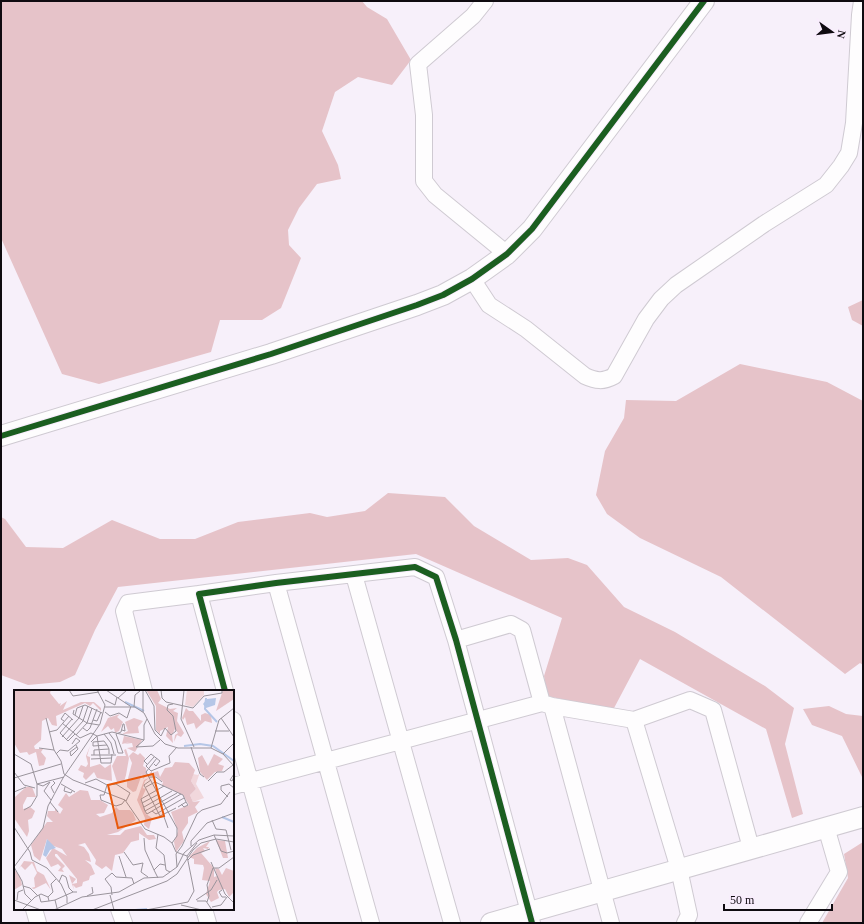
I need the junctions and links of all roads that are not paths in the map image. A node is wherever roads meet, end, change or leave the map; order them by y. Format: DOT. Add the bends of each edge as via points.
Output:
graph roads {
  1 [pos="485,1"];
  2 [pos="704,1"];
  3 [pos="862,1"];
  4 [pos="506,254"];
  5 [pos="472,279"];
  6 [pos="1,436"];
  7 [pos="354,575"];
  8 [pos="276,583"];
  9 [pos="199,594"];
  10 [pos="456,640"];
  11 [pos="144,690"];
  12 [pos="225,690"];
  13 [pos="547,704"];
  14 [pos="634,720"];
  15 [pos="477,721"];
  16 [pos="234,724"];
  17 [pos="401,741"];
  18 [pos="326,761"];
  19 [pos="250,781"];
  20 [pos="234,786"];
  21 [pos="863,817"];
  22 [pos="826,827"];
  23 [pos="750,848"];
  24 [pos="679,869"];
  25 [pos="602,892"];
  26 [pos="34,910"];
  27 [pos="119,910"];
  28 [pos="204,910"];
  29 [pos="530,918"];
  30 [pos="38,923"];
  31 [pos="124,923"];
  32 [pos="208,923"];
  33 [pos="289,923"];
  34 [pos="371,923"];
  35 [pos="452,923"];
  36 [pos="491,923"];
  37 [pos="611,923"];
  38 [pos="685,923"];
  39 [pos="808,923"];
  1 -- 4 [label="street" via="473,16 418,64 424,115 424,181 435,195"];
  2 -- 4 [label="street" via="532,229"];
  3 -- 5 [label="street" via="854,123 849,152 842,166 826,184 666,294 646,318 614,376 606,380 595,380 585,376 526,329 489,305"];
  4 -- 5 [label="street"];
  5 -- 6 [label="street" via="443,295 417,305 271,354"];
  7 -- 8 [label="street"];
  7 -- 10 [label="street" via="415,567 436,577"];
  7 -- 17 [label="street"];
  8 -- 9 [label="street"];
  8 -- 18 [label="street"];
  9 -- 11 [label="street" via="128,603 124,611"];
  9 -- 12 [label="street"];
  10 -- 13 [label="street" via="511,624 522,630"];
  10 -- 15 [label="street"];
  13 -- 14 [label="street"];
  13 -- 15 [label="street"];
  13 -- 25 [label="street"];
  14 -- 23 [label="street" via="690,700 713,710"];
  14 -- 24 [label="street"];
  15 -- 17 [label="street"];
  15 -- 29 [label="street"];
  16 -- 19 [label="street"];
  17 -- 18 [label="street"];
  17 -- 35 [label="street"];
  18 -- 19 [label="street"];
  18 -- 34 [label="street"];
  19 -- 20 [label="street"];
  19 -- 33 [label="street"];
  21 -- 22 [label="street"];
  22 -- 23 [label="street"];
  22 -- 39 [label="street" via="839,872"];
  23 -- 24 [label="street"];
  24 -- 25 [label="street"];
  24 -- 38 [label="street" via="689,915"];
  25 -- 29 [label="street"];
  25 -- 37 [label="street"];
  26 -- 30 [label="street"];
  27 -- 31 [label="street"];
  28 -- 32 [label="street"];
  29 -- 36 [label="street"];
}
